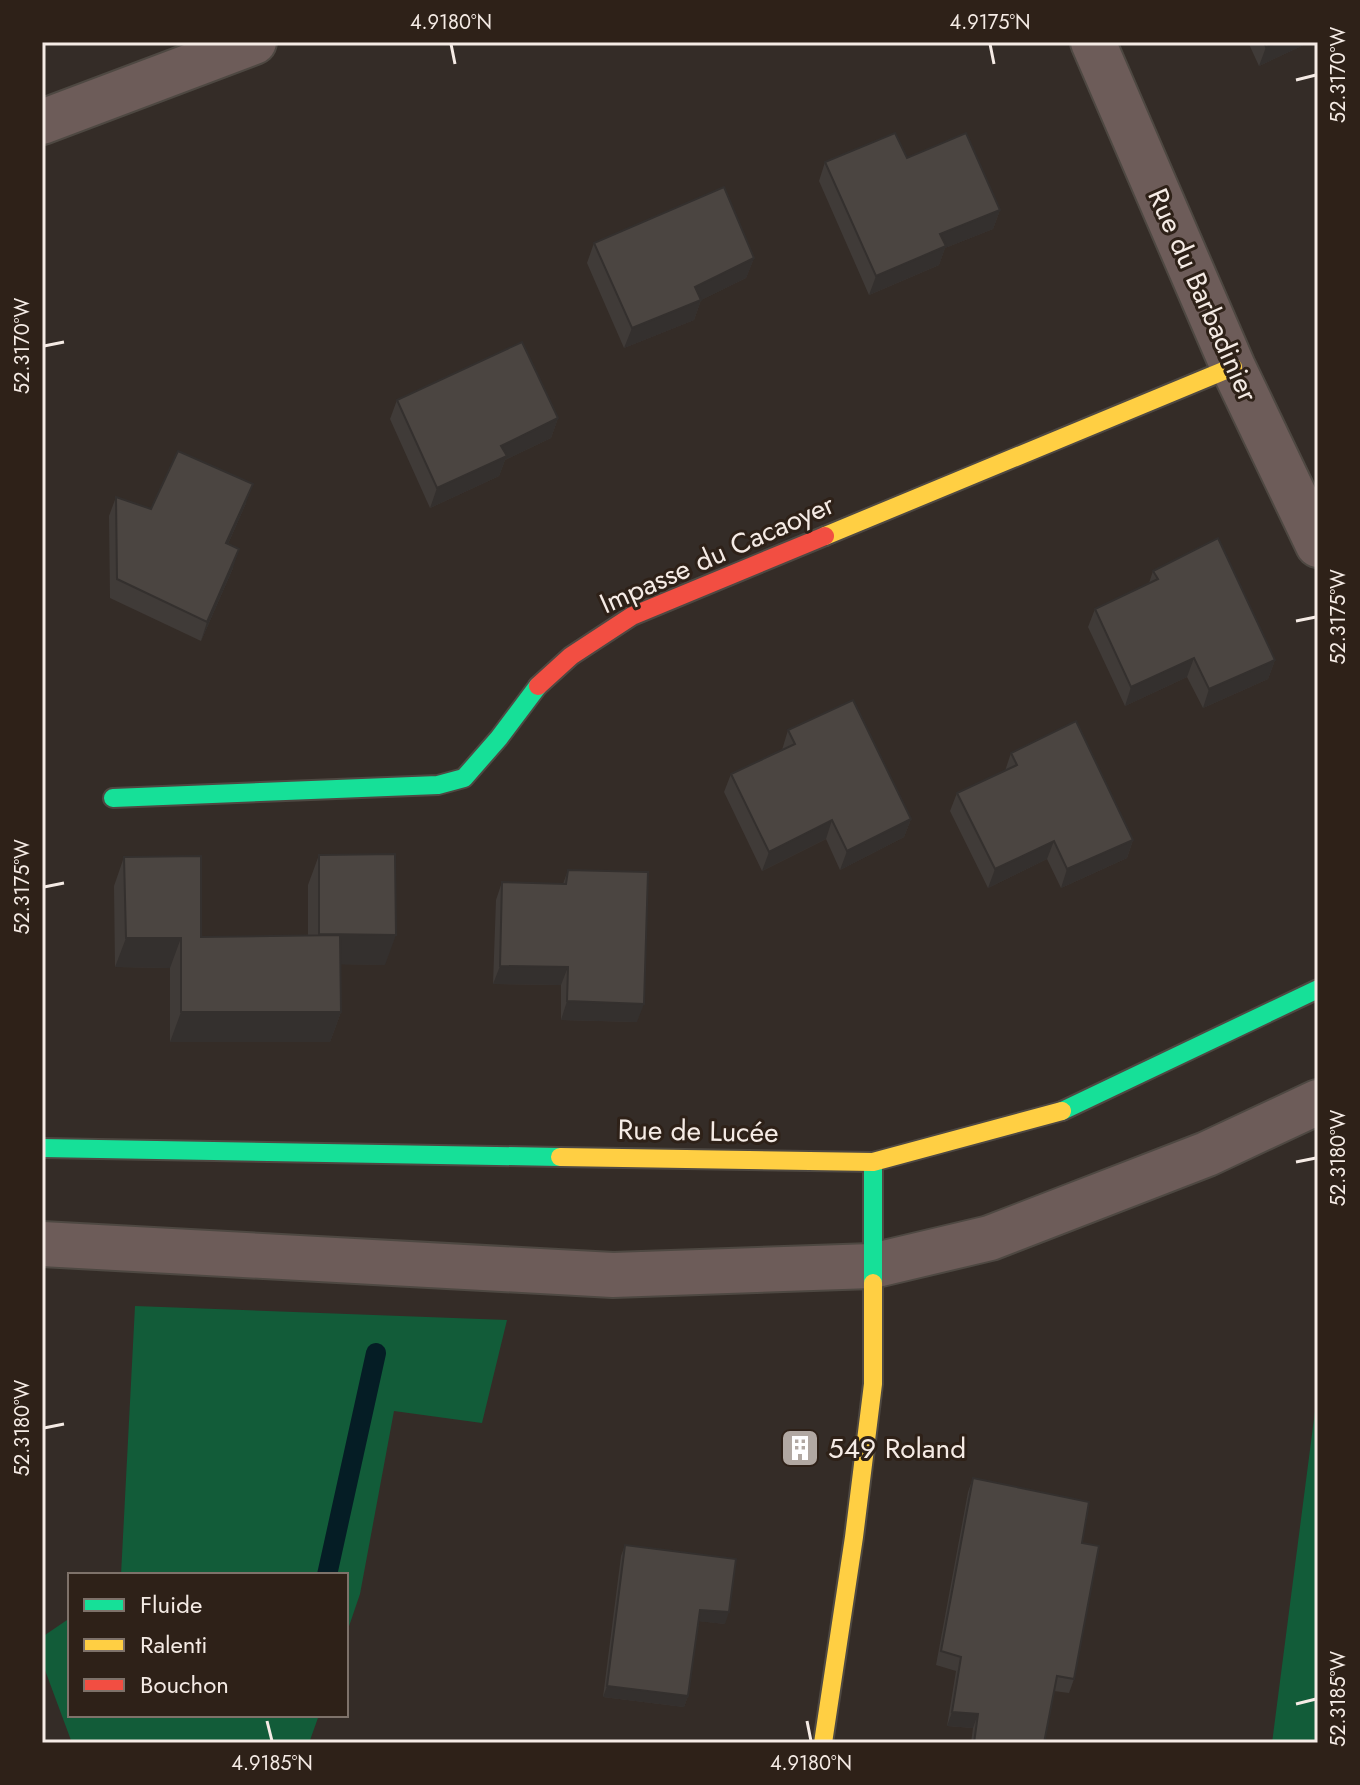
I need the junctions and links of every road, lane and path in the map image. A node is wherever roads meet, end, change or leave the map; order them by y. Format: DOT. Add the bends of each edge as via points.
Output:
graph roads {
  1 [pos="254,42"];
  2 [pos="1093,42"];
  3 [pos="42,122"];
  4 [pos="1233,367"];
  5 [pos="1318,545"];
  6 [pos="113,798"];
  7 [pos="1318,989"];
  8 [pos="1318,1102"];
  9 [pos="42,1148"];
  10 [pos="873,1162"];
  11 [pos="42,1244"];
  12 [pos="872,1266"];
  13 [pos="823,1743"];
  1 -- 3 [label="street"];
  2 -- 4 [label="street, Rue du Barbadinier"];
  4 -- 5 [label="street, Rue du Barbadinier"];
  4 -- 6 [label="street, Impasse du Cacaoyer" via="632,616 571,656 531,693 464,778 438,785"];
  7 -- 10 [label="street, Rue de Lucée" via="1064,1110"];
  8 -- 12 [label="street" via="1207,1154 990,1238"];
  9 -- 10 [label="street, Rue de Lucée"];
  10 -- 12 [label="street"];
  11 -- 12 [label="street" via="613,1275"];
  12 -- 13 [label="street" via="873,1384"];
}
